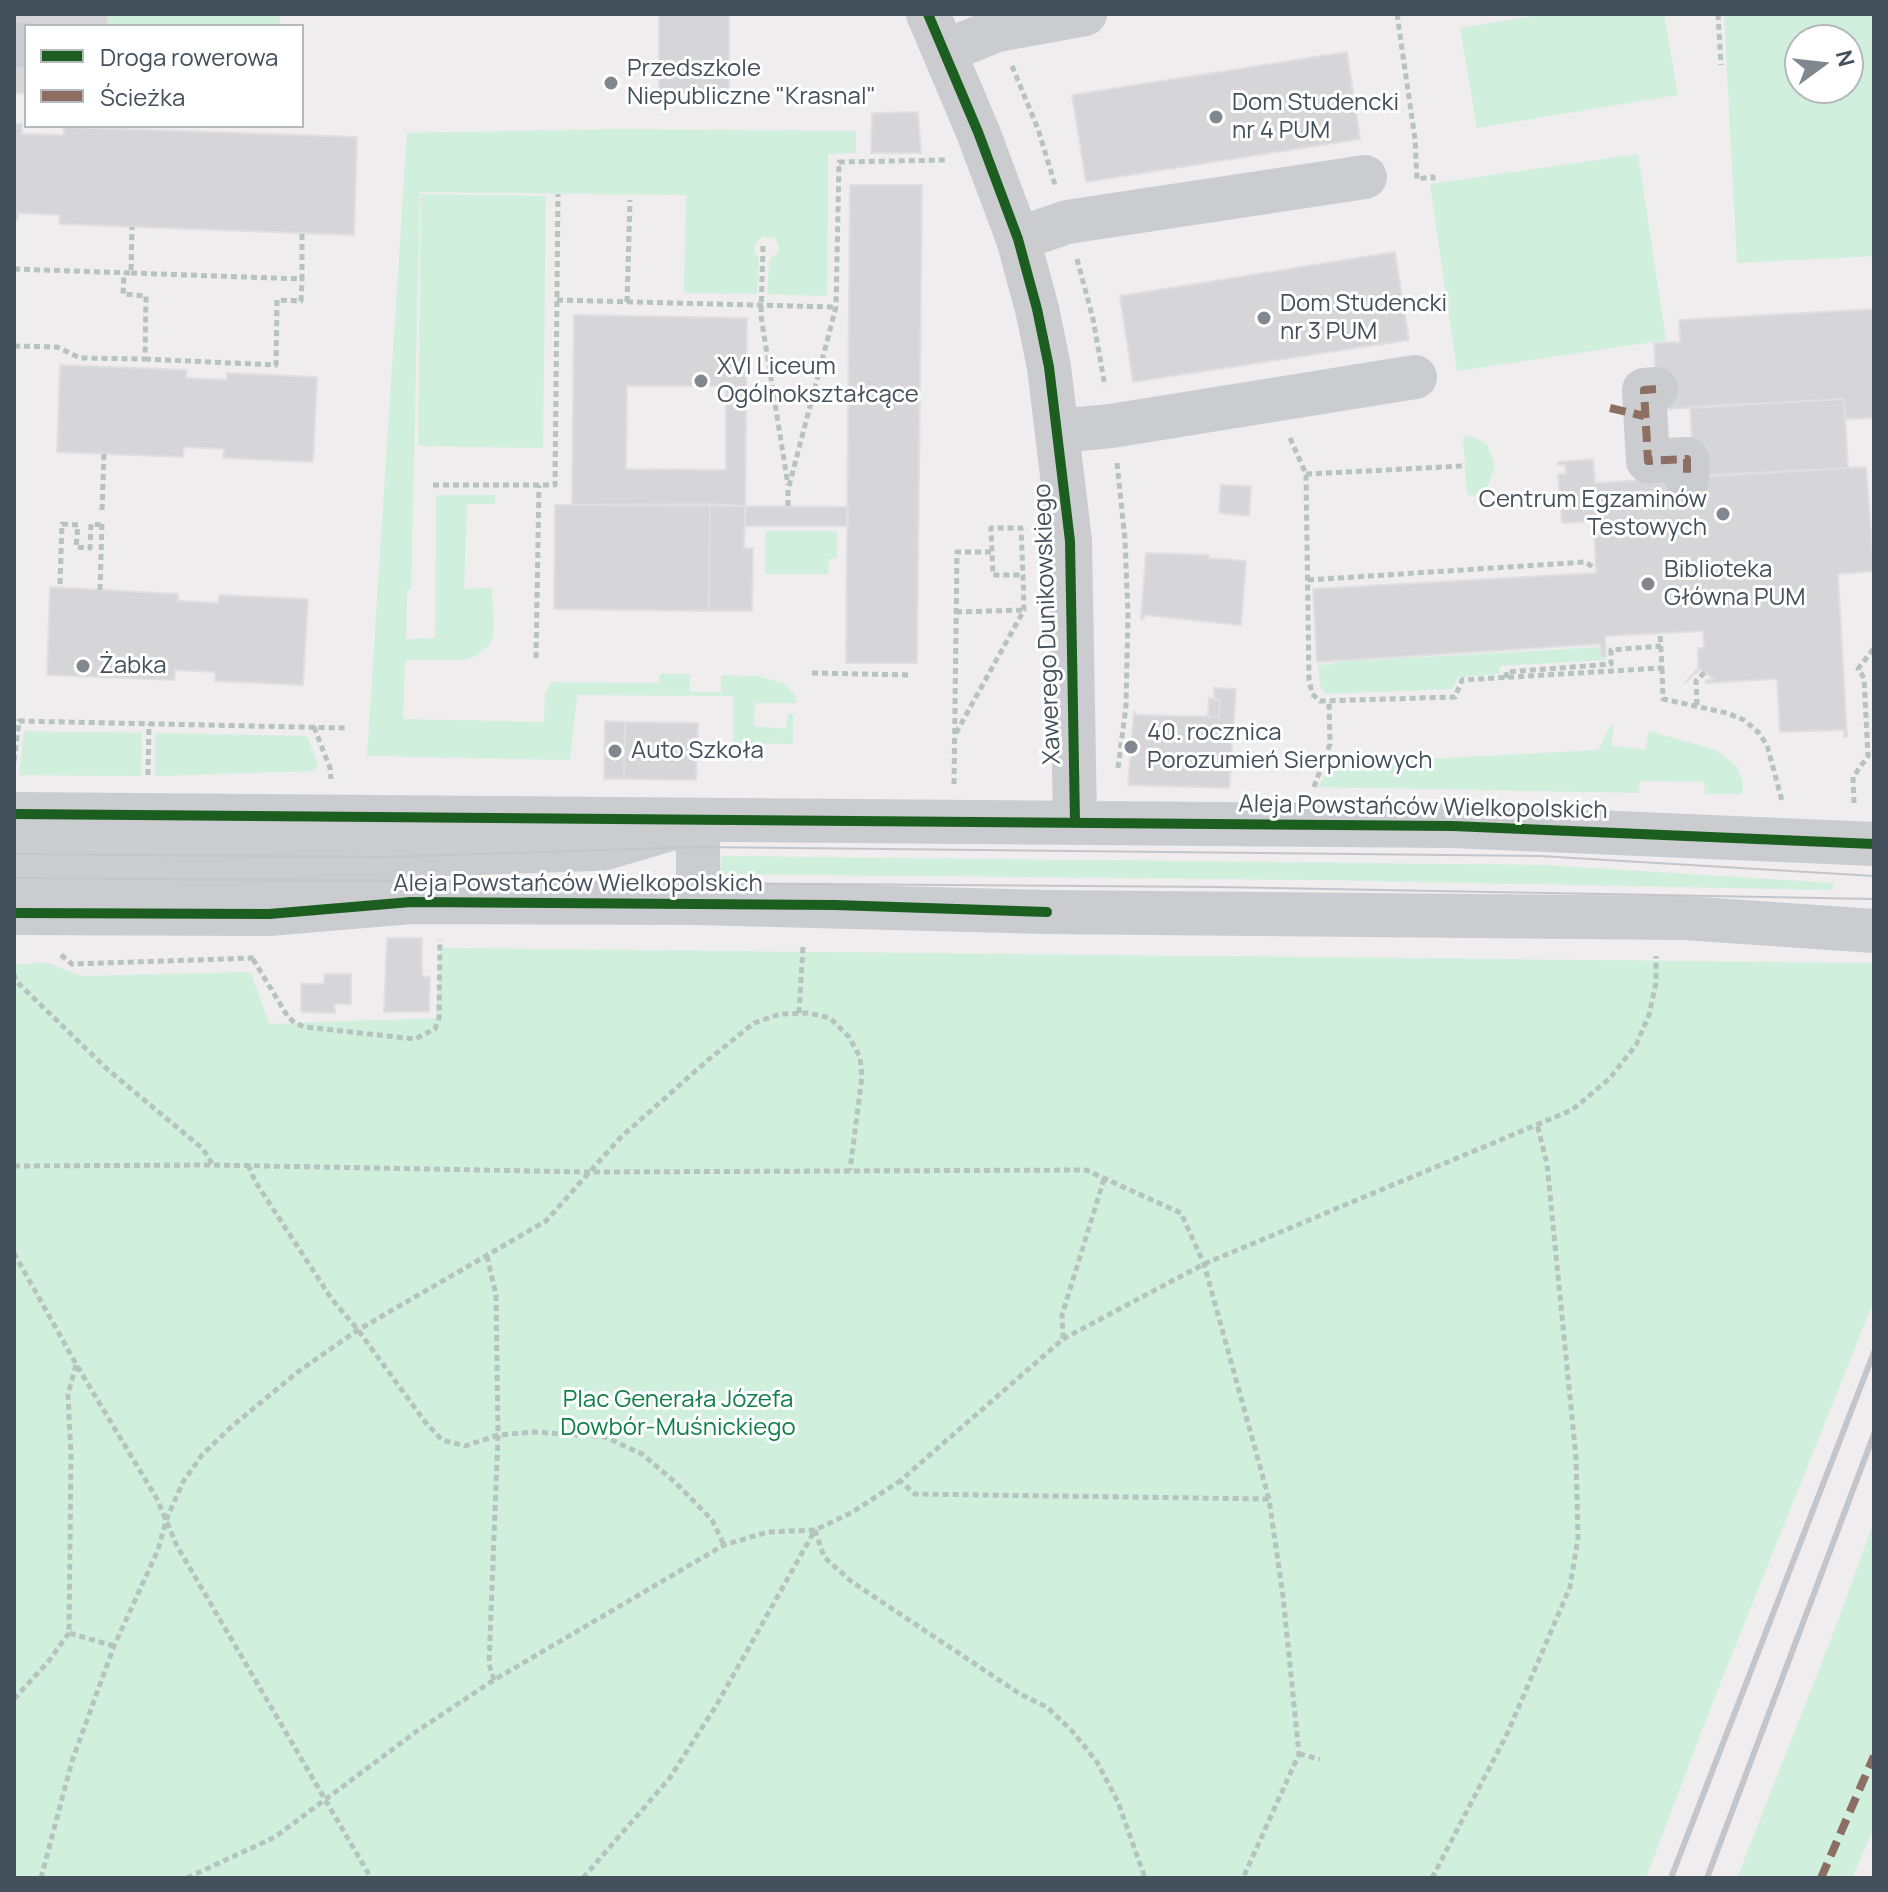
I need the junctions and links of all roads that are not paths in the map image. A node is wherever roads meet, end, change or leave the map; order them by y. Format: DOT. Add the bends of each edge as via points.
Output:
graph roads {
  1 [pos="1085,14"];
  2 [pos="937,32"];
  3 [pos="1365,177"];
  4 [pos="1018,239"];
  5 [pos="1415,377"];
  6 [pos="1636,404"];
  7 [pos="1058,431"];
  8 [pos="1687,479"];
  9 [pos="14,814"];
  10 [pos="698,821"];
  11 [pos="1075,822"];
  12 [pos="1864,830"];
  13 [pos="14,854"];
  14 [pos="14,878"];
  15 [pos="698,903"];
  16 [pos="14,913"];
  17 [pos="1874,931"];
  1 -- 2 [label="street" via="997,30"];
  2 -- 4 [label="street, Xawerego Dunikowskiego"];
  3 -- 4 [label="street" via="1067,222"];
  4 -- 7 [label="street, Xawerego Dunikowskiego" via="1037,309"];
  5 -- 7 [label="street"];
  6 -- 8 [label="street" via="1648,461 1687,459"];
  7 -- 11 [label="street, Xawerego Dunikowskiego" via="1070,557"];
  9 -- 10 [label="street"];
  10 -- 11 [label="street, Aleja Powstańców Wielkopolskich" via="831,822 963,807"];
  10 -- 13 [label="street" via="593,849 356,857"];
  10 -- 15 [label="street"];
  11 -- 12 [label="street, Aleja Powstańców Wielkopolskich"];
  14 -- 15 [label="street" via="579,880"];
  15 -- 16 [label="street, Aleja Powstańców Wielkopolskich" via="411,902 269,914"];
  15 -- 17 [label="street, Aleja Powstańców Wielkopolskich" via="1685,918"];
}
